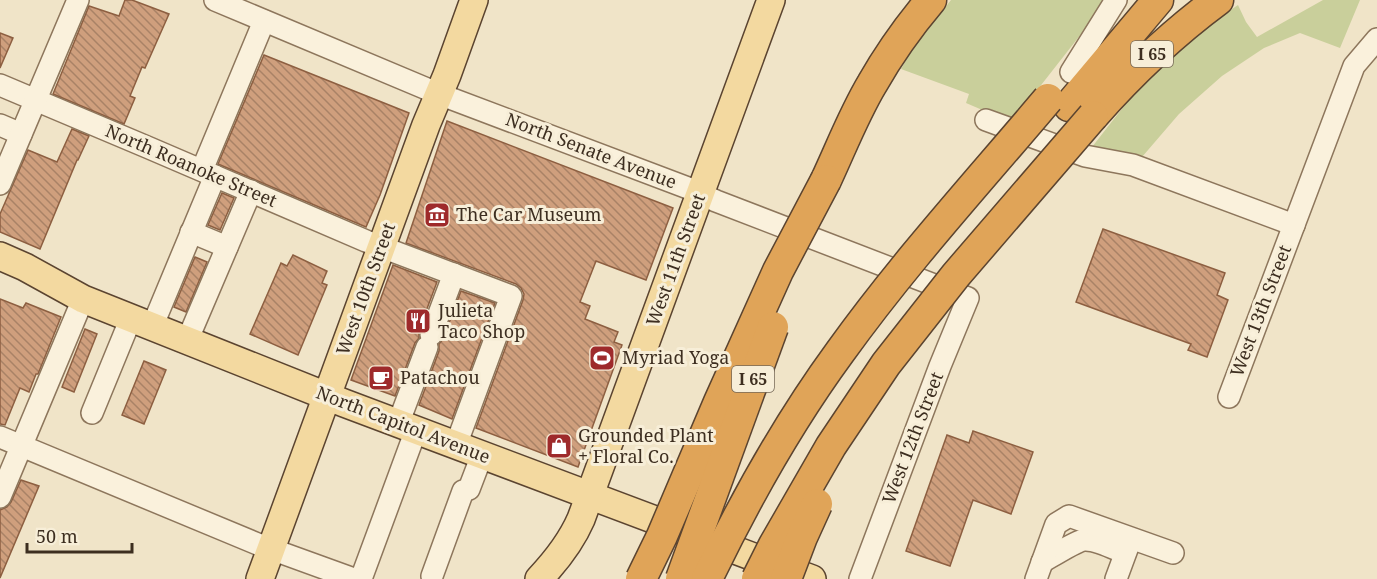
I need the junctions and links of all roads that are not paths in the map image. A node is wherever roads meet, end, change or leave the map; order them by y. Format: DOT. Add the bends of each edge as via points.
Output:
graph roads {
  1 [pos="78,0"];
  2 [pos="215,0"];
  3 [pos="474,0"];
  4 [pos="771,0"];
  5 [pos="931,0"];
  6 [pos="1116,0"];
  7 [pos="1132,0"];
  8 [pos="1158,0"];
  9 [pos="1218,0"];
  10 [pos="264,21"];
  11 [pos="1377,39"];
  12 [pos="1071,72"];
  13 [pos="0,86"];
  14 [pos="439,94"];
  15 [pos="36,101"];
  16 [pos="1070,107"];
  17 [pos="986,120"];
  18 [pos="0,125"];
  19 [pos="21,134"];
  20 [pos="208,173"];
  21 [pos="826,180"];
  22 [pos="0,184"];
  23 [pos="251,191"];
  24 [pos="700,194"];
  25 [pos="1294,225"];
  26 [pos="191,232"];
  27 [pos="227,247"];
  28 [pos="382,247"];
  29 [pos="0,256"];
  30 [pos="454,274"];
  31 [pos="968,298"];
  32 [pos="83,299"];
  33 [pos="141,322"];
  34 [pos="187,341"];
  35 [pos="886,364"];
  36 [pos="327,396"];
  37 [pos="1229,397"];
  38 [pos="92,413"];
  39 [pos="407,427"];
  40 [pos="0,437"];
  41 [pos="22,446"];
  42 [pos="470,451"];
  43 [pos="589,496"];
  44 [pos="0,497"];
  45 [pos="1128,545"];
  46 [pos="272,548"];
  47 [pos="1173,553"];
  48 [pos="1039,571"];
  49 [pos="432,576"];
  50 [pos="260,579"];
  51 [pos="354,579"];
  52 [pos="361,579"];
  53 [pos="539,579"];
  54 [pos="640,579"];
  55 [pos="681,579"];
  56 [pos="707,579"];
  57 [pos="727,579"];
  58 [pos="757,579"];
  59 [pos="786,579"];
  60 [pos="812,579"];
  61 [pos="860,579"];
  62 [pos="1116,579"];
  1 -- 15 [label="street"];
  2 -- 10 [label="street, North Senate Avenue"];
  3 -- 14 [label="main road, West 10th Street"];
  4 -- 24 [label="main road, West 11th Street"];
  5 -- 21 [label="highway, I 65" via="887,59"];
  6 -- 12 [label="street"];
  7 -- 12 [label="highway"];
  8 -- 16 [label="highway"];
  9 -- 16 [label="highway, I 65" via="1172,36 1119,87"];
  10 -- 14 [label="street, North Senate Avenue"];
  10 -- 20 [label="street"];
  11 -- 25 [label="street, West 13th Street" via="1354,66"];
  12 -- 16 [label="highway"];
  13 -- 15 [label="street, North Roanoke Street"];
  14 -- 24 [label="street, North Senate Avenue"];
  14 -- 28 [label="main road, West 10th Street"];
  15 -- 19 [label="street"];
  15 -- 20 [label="street, North Roanoke Street"];
  16 -- 35 [label="highway, I 65, bridge" via="956,275"];
  16 -- 56 [label="highway, bridge" via="887,289 788,430 736,519"];
  16 -- 57 [label="highway" via="946,249 860,356 780,479"];
  17 -- 25 [label="street" via="1085,156 1133,165"];
  18 -- 19 [label="street"];
  19 -- 22 [label="street"];
  20 -- 23 [label="street, North Roanoke Street"];
  20 -- 26 [label="street"];
  21 -- 54 [label="highway, bridge" via="778,271"];
  21 -- 55 [label="highway, I 65, bridge"];
  23 -- 27 [label="street"];
  23 -- 28 [label="street, North Roanoke Street"];
  24 -- 31 [label="street, North Senate Avenue"];
  24 -- 43 [label="main road, West 11th Street"];
  25 -- 37 [label="street, West 13th Street"];
  26 -- 27 [label="street"];
  26 -- 33 [label="street"];
  27 -- 34 [label="street"];
  28 -- 30 [label="street, North Roanoke Street"];
  28 -- 36 [label="main road, West 10th Street"];
  29 -- 32 [label="main road, North Capitol Avenue"];
  30 -- 39 [label="street" via="429,341"];
  30 -- 42 [label="street, North Roanoke Street" via="511,296"];
  31 -- 61 [label="street, West 12th Street"];
  32 -- 33 [label="main road, North Capitol Avenue"];
  32 -- 41 [label="street"];
  33 -- 34 [label="main road, North Capitol Avenue"];
  33 -- 38 [label="street"];
  34 -- 36 [label="main road, North Capitol Avenue"];
  35 -- 58 [label="highway, I 65, bridge" via="831,446"];
  35 -- 59 [label="highway, bridge" via="811,517"];
  36 -- 39 [label="main road, North Capitol Avenue"];
  36 -- 46 [label="main road, West 10th Street"];
  39 -- 42 [label="main road, North Capitol Avenue"];
  39 -- 52 [label="street"];
  40 -- 41 [label="street"];
  41 -- 44 [label="street"];
  41 -- 46 [label="street"];
  42 -- 43 [label="main road, North Capitol Avenue"];
  42 -- 49 [label="street" via="469,489 463,492"];
  43 -- 53 [label="main road, West 11th Street" via="574,533"];
  43 -- 60 [label="main road, North Capitol Avenue"];
  45 -- 47 [label="street"];
  45 -- 48 [label="street" via="1084,540 1060,551"];
  45 -- 48 [label="street" via="1069,516 1056,524"];
  45 -- 62 [label="street"];
  46 -- 50 [label="main road, West 10th Street"];
  46 -- 51 [label="street"];
}
